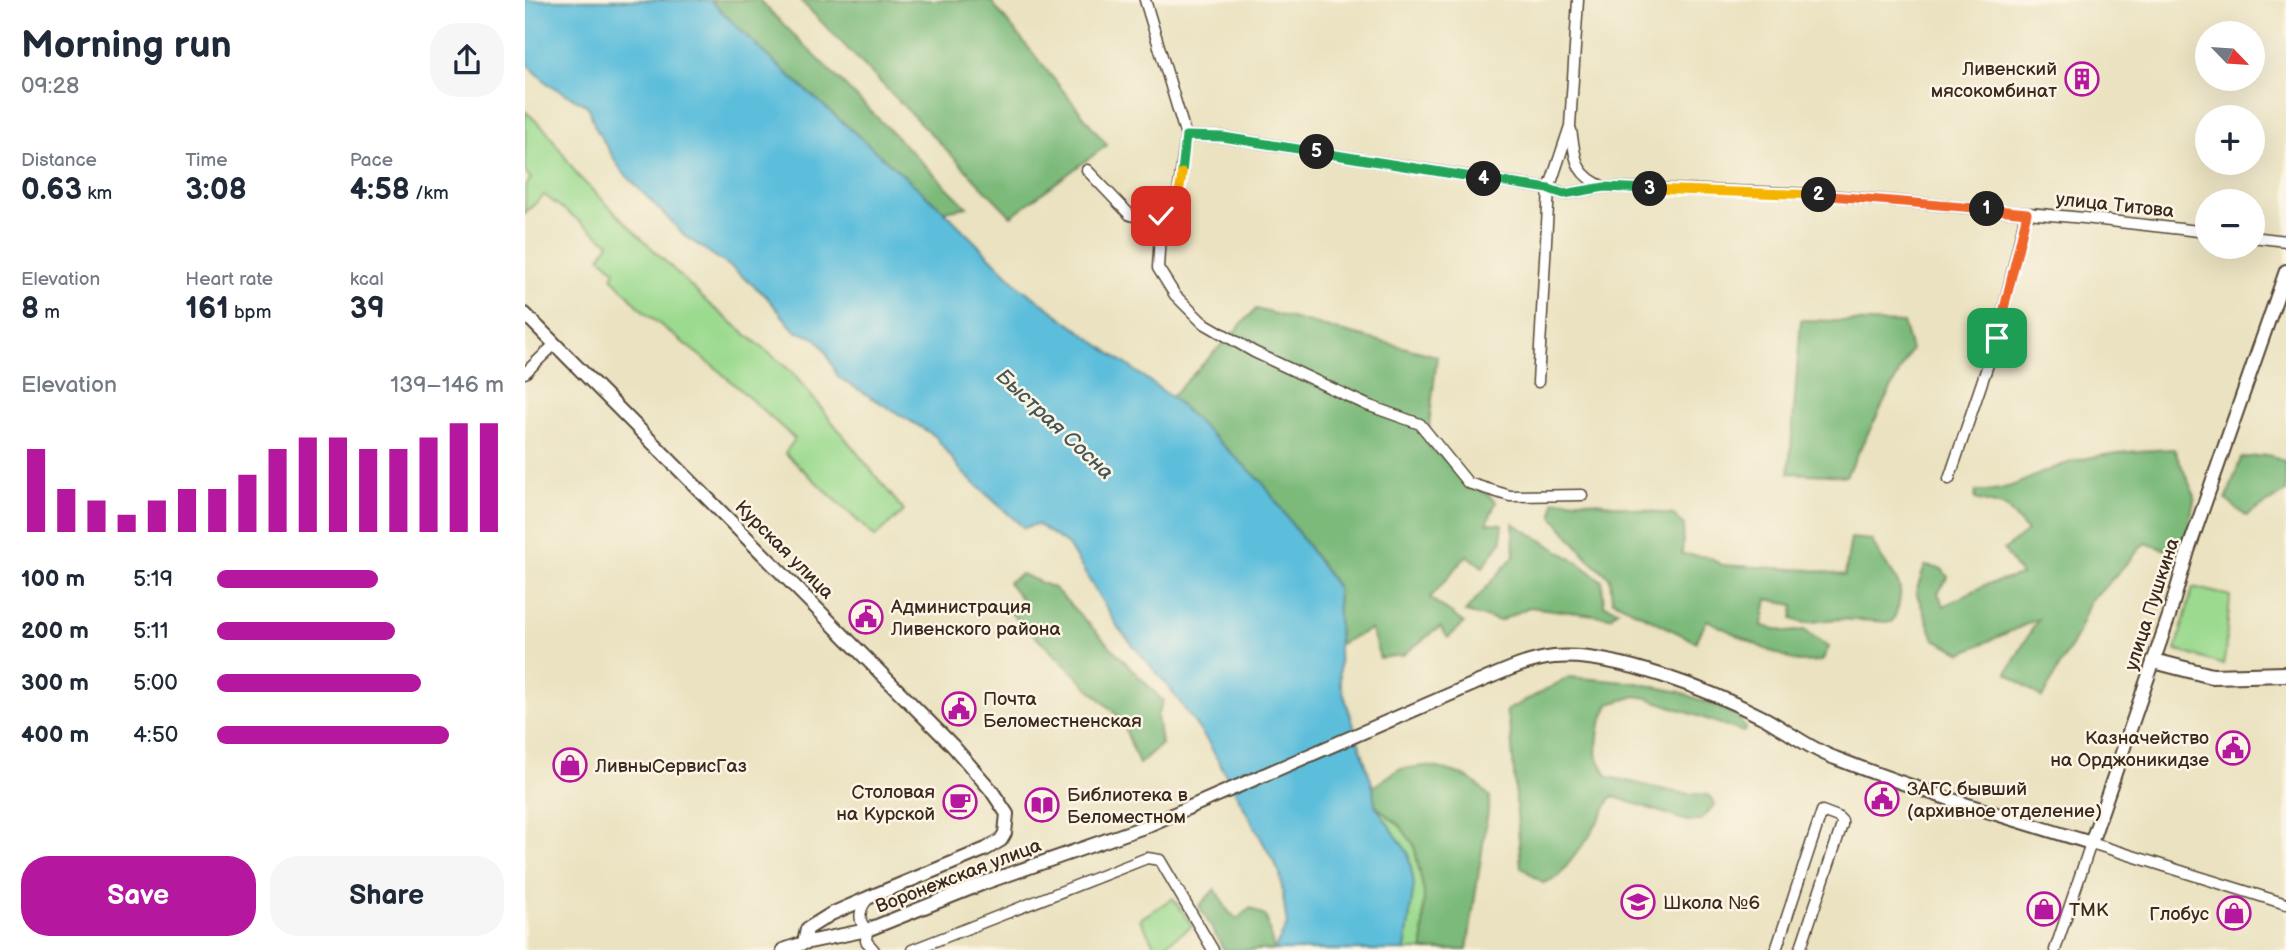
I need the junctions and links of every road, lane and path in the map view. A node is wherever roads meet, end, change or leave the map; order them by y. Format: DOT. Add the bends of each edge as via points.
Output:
graph roads {
  1 [pos="1145,0"];
  2 [pos="1578,0"];
  3 [pos="1570,126"];
  4 [pos="1186,136"];
  5 [pos="1087,170"];
  6 [pos="1605,187"];
  7 [pos="1549,189"];
  8 [pos="2027,213"];
  9 [pos="1161,216"];
  10 [pos="2195,231"];
  11 [pos="2265,239"];
  12 [pos="2286,241"];
  13 [pos="2286,271"];
  14 [pos="525,314"];
  15 [pos="555,344"];
  16 [pos="525,373"];
  17 [pos="1538,382"];
  18 [pos="1949,480"];
  19 [pos="1583,495"];
  20 [pos="2154,661"];
  21 [pos="2286,674"];
  22 [pos="2091,843"];
  23 [pos="870,897"];
  24 [pos="2286,904"];
  25 [pos="867,930"];
  26 [pos="806,946"];
  27 [pos="783,950"];
  28 [pos="874,950"];
  29 [pos="912,950"];
  30 [pos="1213,950"];
  31 [pos="1776,950"];
  32 [pos="1800,950"];
  33 [pos="2055,950"];
  1 -- 4 [label="street"];
  2 -- 3 [label="street"];
  3 -- 6 [label="street" via="1581,174"];
  3 -- 7 [label="street"];
  4 -- 7 [label="street, улица Титова" via="1223,137"];
  4 -- 9 [label="street" via="1178,195"];
  5 -- 9 [label="street" via="1130,215 1154,221"];
  6 -- 7 [label="street, улица Титова" via="1564,194"];
  6 -- 8 [label="street, улица Титова" via="1815,194"];
  7 -- 17 [label="street"];
  8 -- 10 [label="street, улица Титова"];
  8 -- 18 [label="street" via="1997,338"];
  9 -- 19 [label="street" via="1158,268 1175,295 1202,322 1367,405 1420,424 1468,484 1510,496"];
  11 -- 12 [label="street"];
  13 -- 20 [label="street, улица Пушкина"];
  14 -- 15 [label="street, Курская улица"];
  15 -- 16 [label="street"];
  15 -- 23 [label="street, Курская улица" via="953,746 1005,809 1008,822 1001,840"];
  20 -- 21 [label="main road" via="2212,676"];
  20 -- 22 [label="street, улица Пушкина"];
  22 -- 24 [label="street"];
  22 -- 25 [label="street, Воронежская улица" via="1953,802 1831,757 1765,719 1664,677 1589,658 1548,658 1474,684 1144,827"];
  22 -- 33 [label="street, улица Пушкина"];
  23 -- 25 [label="street" via="861,916"];
  23 -- 26 [label="street, Курская улица" via="814,924 805,932"];
  25 -- 26 [label="street, Воронежская улица"];
  25 -- 28 [label="street" via="866,941"];
  26 -- 27 [label="street, Воронежская улица"];
  29 -- 30 [label="street" via="1147,858 1160,860"];
  31 -- 32 [label="street" via="1822,811 1838,817 1842,825"];
}
